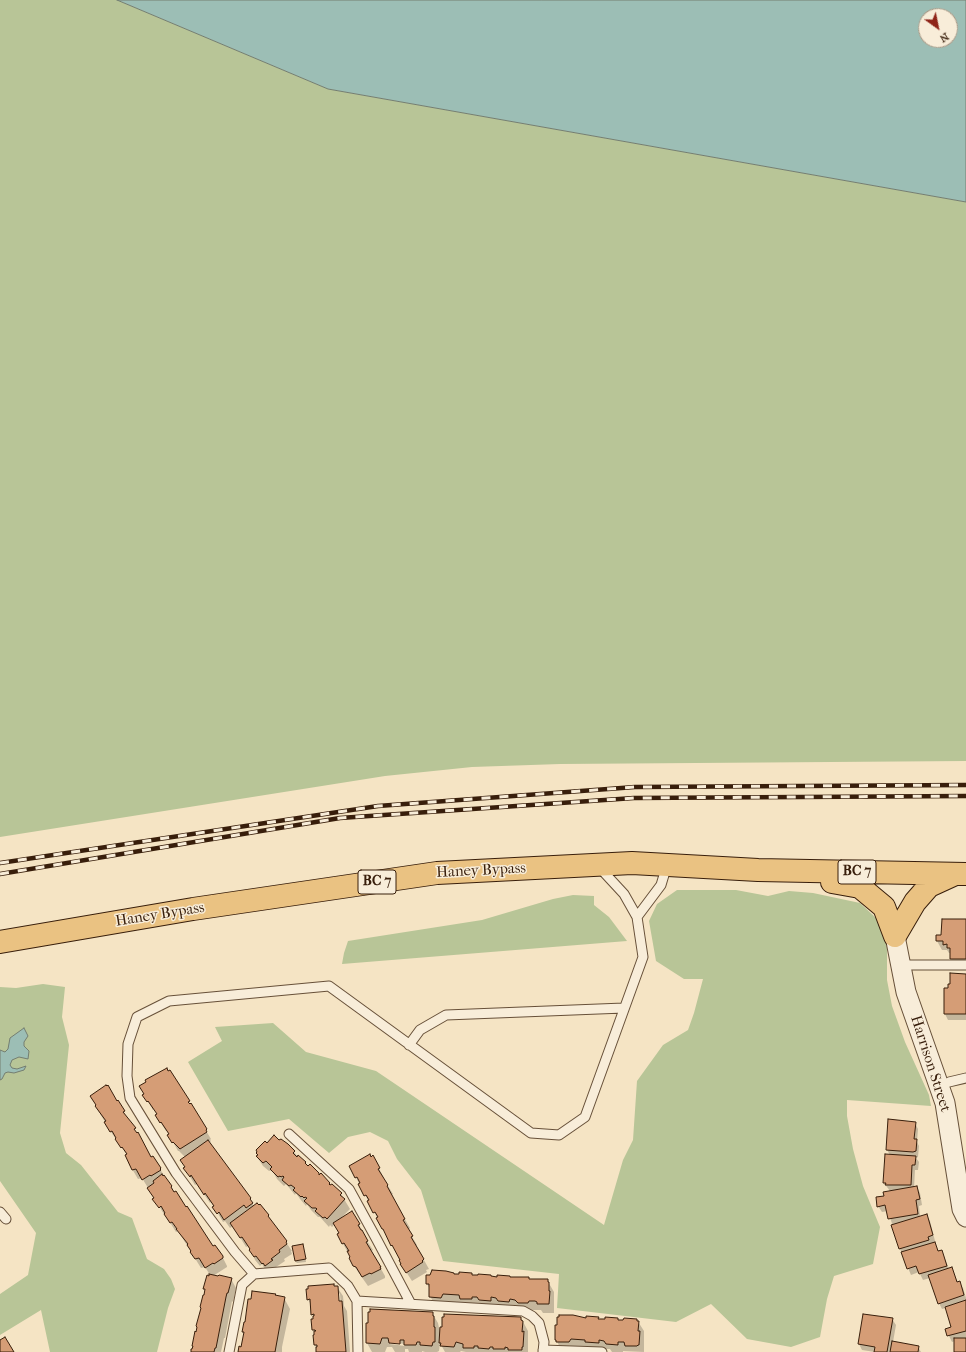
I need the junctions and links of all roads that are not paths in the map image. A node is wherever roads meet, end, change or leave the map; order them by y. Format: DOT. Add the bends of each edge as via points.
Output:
graph roads {
  1 [pos="597,865"];
  2 [pos="668,865"];
  3 [pos="758,870"];
  4 [pos="961,874"];
  5 [pos="638,917"];
  6 [pos="896,936"];
  7 [pos="0,942"];
  8 [pos="901,965"];
  9 [pos="966,965"];
  10 [pos="624,1008"];
  11 [pos="409,1045"];
  12 [pos="966,1078"];
  13 [pos="938,1086"];
  14 [pos="289,1134"];
  15 [pos="0,1212"];
  16 [pos="966,1217"];
  17 [pos="6,1220"];
  18 [pos="254,1274"];
  19 [pos="357,1301"];
  20 [pos="411,1304"];
  21 [pos="543,1351"];
  22 [pos="229,1352"];
  23 [pos="358,1352"];
  24 [pos="602,1352"];
  1 -- 2 [label="highway, Haney Bypass / BC 7"];
  1 -- 5 [label="lane" via="624,894"];
  1 -- 7 [label="highway, Haney Bypass / BC 7" via="437,873 193,909"];
  2 -- 3 [label="highway, Haney Bypass / BC 7"];
  2 -- 5 [label="lane" via="661,884"];
  3 -- 4 [label="highway, Haney Bypass / BC 7"];
  3 -- 6 [label="highway" via="860,887 884,907"];
  4 -- 6 [label="highway" via="929,886 914,902"];
  5 -- 10 [label="lane" via="642,957"];
  6 -- 8 [label="street, Harrison Street"];
  8 -- 9 [label="lane"];
  8 -- 13 [label="street, Harrison Street" via="906,992"];
  10 -- 11 [label="lane" via="446,1015 420,1030"];
  10 -- 11 [label="lane" via="586,1117 559,1135 531,1133"];
  11 -- 18 [label="lane" via="329,986 169,1001 137,1017 128,1044 127,1076 130,1098 176,1173"];
  12 -- 13 [label="lane"];
  13 -- 16 [label="street, Harrison Street" via="945,1103 962,1209"];
  14 -- 20 [label="lane" via="349,1189"];
  15 -- 17 [label="lane"];
  18 -- 19 [label="lane" via="329,1268 348,1286"];
  18 -- 22 [label="lane" via="242,1285"];
  19 -- 20 [label="lane"];
  19 -- 23 [label="lane"];
  20 -- 21 [label="lane" via="523,1311 539,1323 544,1342"];
  21 -- 24 [label="lane"];
}
